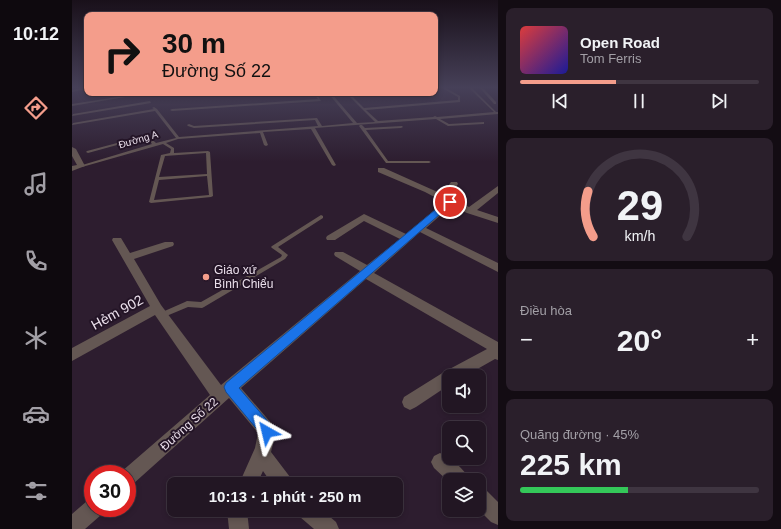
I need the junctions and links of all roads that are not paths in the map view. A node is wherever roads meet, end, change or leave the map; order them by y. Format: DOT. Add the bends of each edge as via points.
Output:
graph roads {
  1 [pos="87,113"];
  2 [pos="140,113"];
  3 [pos="158,113"];
  4 [pos="347,113"];
  5 [pos="368,113"];
  6 [pos="488,113"];
  7 [pos="73,115"];
  8 [pos="436,117"];
  9 [pos="377,122"];
  10 [pos="357,123"];
  11 [pos="483,123"];
  12 [pos="74,124"];
  13 [pos="189,125"];
  14 [pos="320,126"];
  15 [pos="312,127"];
  16 [pos="401,127"];
  17 [pos="364,129"];
  18 [pos="261,131"];
  19 [pos="178,138"];
  20 [pos="163,142"];
  21 [pos="155,145"];
  22 [pos="266,145"];
  23 [pos="72,149"];
  24 [pos="88,152"];
  25 [pos="172,154"];
  26 [pos="429,162"];
  27 [pos="334,165"];
  28 [pos="81,166"];
  29 [pos="72,169"];
  30 [pos="381,170"];
  31 [pos="210,175"];
  32 [pos="157,180"];
  33 [pos="454,184"];
  34 [pos="498,190"];
  35 [pos="446,200"];
  36 [pos="470,211"];
  37 [pos="321,217"];
  38 [pos="498,220"];
  39 [pos="419,228"];
  40 [pos="331,238"];
  41 [pos="406,238"];
  42 [pos="117,240"];
  43 [pos="169,244"];
  44 [pos="339,254"];
  45 [pos="128,258"];
  46 [pos="498,268"];
  47 [pos="367,272"];
  48 [pos="159,312"];
  49 [pos="497,353"];
  50 [pos="72,355"];
  51 [pos="466,369"];
  52 [pos="442,382"];
  53 [pos="225,392"];
  54 [pos="410,402"];
  55 [pos="260,454"];
  56 [pos="440,462"];
  57 [pos="136,470"];
  58 [pos="452,473"];
  59 [pos="251,477"];
  60 [pos="278,477"];
  61 [pos="486,504"];
  62 [pos="498,515"];
  63 [pos="84,517"];
  64 [pos="237,517"];
  65 [pos="315,517"];
  66 [pos="72,527"];
  67 [pos="240,529"];
  68 [pos="329,529"];
  1 -- 7 [label="lane"];
  2 -- 12 [label="lane"];
  3 -- 19 [label="lane"];
  4 -- 10 [label="lane"];
  5 -- 9 [label="lane"];
  6 -- 8 [label="lane, Đường A"];
  8 -- 9 [label="lane, Đường A"];
  8 -- 11 [label="lane" via="448,125"];
  9 -- 10 [label="lane, Đường A"];
  10 -- 14 [label="lane, Đường A"];
  10 -- 17 [label="lane"];
  13 -- 14 [label="lane" via="194,127 316,119"];
  14 -- 15 [label="lane, Đường A"];
  15 -- 18 [label="lane, Đường A"];
  15 -- 27 [label="lane"];
  16 -- 17 [label="lane"];
  17 -- 26 [label="lane" via="387,162"];
  18 -- 19 [label="lane, Đường A"];
  18 -- 22 [label="lane"];
  19 -- 20 [label="lane, Đường A"];
  20 -- 21 [label="lane, Đường A"];
  20 -- 25 [label="lane" via="173,149"];
  21 -- 24 [label="lane" via="147,136"];
  21 -- 28 [label="lane, Đường A"];
  23 -- 28 [label="street"];
  25 -- 31 [label="lane" via="208,152"];
  25 -- 32 [label="lane" via="162,155"];
  28 -- 29 [label="street, Đường A"];
  30 -- 35 [label="street"];
  31 -- 32 [label="lane"];
  31 -- 32 [label="lane" via="211,196 151,202"];
  33 -- 35 [label="street, Đường Số 22"];
  34 -- 36 [label="street"];
  35 -- 36 [label="street"];
  35 -- 39 [label="street, Đường Số 22"];
  36 -- 38 [label="street"];
  37 -- 48 [label="lane" via="274,247 285,255 283,258 202,305 187,304"];
  39 -- 41 [label="street, Đường Số 22"];
  39 -- 46 [label="street"];
  40 -- 41 [label="street" via="364,216"];
  41 -- 47 [label="street, Đường Số 22"];
  42 -- 45 [label="street"];
  43 -- 45 [label="street"];
  44 -- 47 [label="street"];
  45 -- 48 [label="street"];
  47 -- 49 [label="street" via="493,346"];
  47 -- 53 [label="street, Đường Số 22"];
  48 -- 50 [label="street, Hẻm 902"];
  48 -- 53 [label="street"];
  49 -- 51 [label="street"];
  52 -- 54 [label="street"];
  53 -- 55 [label="street" via="266,430 266,440"];
  53 -- 57 [label="street, Đường Số 22"];
  55 -- 59 [label="street"];
  55 -- 60 [label="street"];
  56 -- 58 [label="street"];
  61 -- 62 [label="street"];
  63 -- 66 [label="street"];
  64 -- 67 [label="street"];
  65 -- 68 [label="street"];
}
